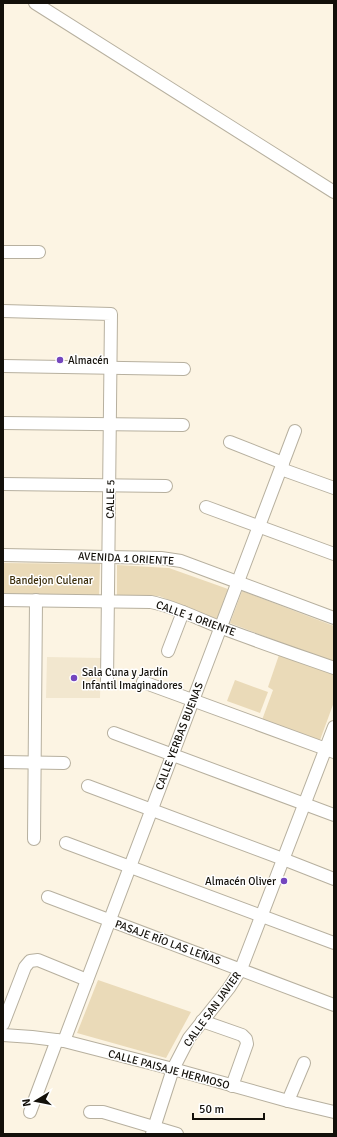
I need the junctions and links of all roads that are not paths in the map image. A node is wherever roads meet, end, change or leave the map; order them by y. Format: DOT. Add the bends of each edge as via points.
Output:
graph roads {
  1 [pos="35,3"];
  2 [pos="334,192"];
  3 [pos="3,252"];
  4 [pos="39,252"];
  5 [pos="3,311"];
  6 [pos="3,366"];
  7 [pos="111,368"];
  8 [pos="184,369"];
  9 [pos="3,423"];
  10 [pos="110,424"];
  11 [pos="184,425"];
  12 [pos="295,431"];
  13 [pos="230,442"];
  14 [pos="282,466"];
  15 [pos="3,484"];
  16 [pos="110,485"];
  17 [pos="166,486"];
  18 [pos="334,488"];
  19 [pos="206,507"];
  20 [pos="259,527"];
  21 [pos="334,554"];
  22 [pos="3,555"];
  23 [pos="109,556"];
  24 [pos="237,582"];
  25 [pos="3,600"];
  26 [pos="36,600"];
  27 [pos="108,601"];
  28 [pos="184,612"];
  29 [pos="334,618"];
  30 [pos="221,627"];
  31 [pos="168,651"];
  32 [pos="334,668"];
  33 [pos="108,682"];
  34 [pos="142,682"];
  35 [pos="193,700"];
  36 [pos="334,727"];
  37 [pos="114,733"];
  38 [pos="330,751"];
  39 [pos="172,755"];
  40 [pos="3,762"];
  41 [pos="36,762"];
  42 [pos="64,763"];
  43 [pos="88,786"];
  44 [pos="304,804"];
  45 [pos="151,810"];
  46 [pos="334,815"];
  47 [pos="34,839"];
  48 [pos="66,843"];
  49 [pos="283,859"];
  50 [pos="130,867"];
  51 [pos="334,879"];
  52 [pos="48,897"];
  53 [pos="262,915"];
  54 [pos="109,920"];
  55 [pos="334,943"];
  56 [pos="241,969"];
  57 [pos="87,980"];
  58 [pos="334,1005"];
  59 [pos="202,1021"];
  60 [pos="3,1024"];
  61 [pos="3,1035"];
  62 [pos="60,1040"];
  63 [pos="304,1063"];
  64 [pos="172,1069"];
  65 [pos="232,1086"];
  66 [pos="288,1101"];
  67 [pos="30,1112"];
  68 [pos="90,1112"];
  69 [pos="334,1112"];
  70 [pos="153,1131"];
  71 [pos="176,1134"];
  1 -- 2 [label="street"];
  3 -- 4 [label="street"];
  5 -- 7 [label="street, CALLE 5" via="111,314"];
  6 -- 7 [label="street"];
  7 -- 8 [label="street"];
  7 -- 10 [label="street, CALLE 5"];
  9 -- 10 [label="street"];
  10 -- 11 [label="street"];
  10 -- 16 [label="street, CALLE 5"];
  12 -- 14 [label="street, CALLE YERBAS BUENAS"];
  13 -- 14 [label="street"];
  14 -- 18 [label="street"];
  14 -- 20 [label="street, CALLE YERBAS BUENAS"];
  15 -- 16 [label="street"];
  16 -- 17 [label="street"];
  16 -- 23 [label="street, CALLE 5"];
  19 -- 20 [label="street"];
  20 -- 21 [label="street"];
  20 -- 24 [label="street, CALLE YERBAS BUENAS"];
  22 -- 23 [label="street, AVENIDA 1 ORIENTE"];
  23 -- 24 [label="street, AVENIDA 1 ORIENTE" via="181,561"];
  23 -- 27 [label="street, CALLE 5"];
  24 -- 29 [label="street, AVENIDA 1 ORIENTE"];
  24 -- 30 [label="street, CALLE YERBAS BUENAS"];
  25 -- 26 [label="street, CALLE 1 ORIENTE"];
  26 -- 27 [label="street, CALLE 1 ORIENTE"];
  26 -- 41 [label="street"];
  27 -- 28 [label="street, CALLE 1 ORIENTE" via="151,602"];
  27 -- 33 [label="street, CALLE 5"];
  28 -- 30 [label="street, CALLE 1 ORIENTE"];
  28 -- 31 [label="street"];
  30 -- 32 [label="street, CALLE 1 ORIENTE"];
  30 -- 35 [label="street, CALLE YERBAS BUENAS"];
  34 -- 35 [label="street"];
  35 -- 38 [label="street"];
  35 -- 39 [label="street, CALLE YERBAS BUENAS"];
  36 -- 38 [label="street, CALLE SAN JAVIER"];
  37 -- 39 [label="street"];
  38 -- 44 [label="street, CALLE SAN JAVIER"];
  39 -- 44 [label="street"];
  39 -- 45 [label="street, CALLE YERBAS BUENAS"];
  40 -- 41 [label="street"];
  41 -- 42 [label="street"];
  41 -- 47 [label="street"];
  43 -- 45 [label="street"];
  44 -- 46 [label="street"];
  44 -- 49 [label="street, CALLE SAN JAVIER"];
  45 -- 49 [label="street"];
  45 -- 50 [label="street, CALLE YERBAS BUENAS"];
  48 -- 50 [label="street"];
  49 -- 51 [label="street"];
  49 -- 53 [label="street, CALLE SAN JAVIER"];
  50 -- 53 [label="street"];
  50 -- 54 [label="street, CALLE YERBAS BUENAS"];
  52 -- 54 [label="street, PASAJE RÍO LAS LEÑAS"];
  53 -- 55 [label="street"];
  53 -- 56 [label="street, CALLE SAN JAVIER"];
  54 -- 56 [label="street, PASAJE RÍO LAS LEÑAS"];
  54 -- 57 [label="street, CALLE YERBAS BUENAS"];
  56 -- 58 [label="street, PASAJE RÍO LAS LEÑAS"];
  56 -- 59 [label="street, CALLE SAN JAVIER"];
  57 -- 60 [label="street" via="38,960 30,961"];
  57 -- 62 [label="street, CALLE YERBAS BUENAS"];
  59 -- 64 [label="street, CALLE SAN JAVIER" via="189,1038"];
  59 -- 65 [label="street" via="242,1035 246,1039"];
  61 -- 62 [label="street, CALLE PAISAJE HERMOSO"];
  62 -- 64 [label="street, CALLE PAISAJE HERMOSO"];
  62 -- 67 [label="street, CALLE YERBAS BUENAS"];
  63 -- 66 [label="street"];
  64 -- 65 [label="street, CALLE PAISAJE HERMOSO"];
  64 -- 70 [label="street, CALLE SAN JAVIER"];
  65 -- 66 [label="street, CALLE PAISAJE HERMOSO"];
  66 -- 69 [label="street, CALLE PAISAJE HERMOSO"];
  68 -- 70 [label="street" via="103,1112"];
  70 -- 71 [label="street"];
}
